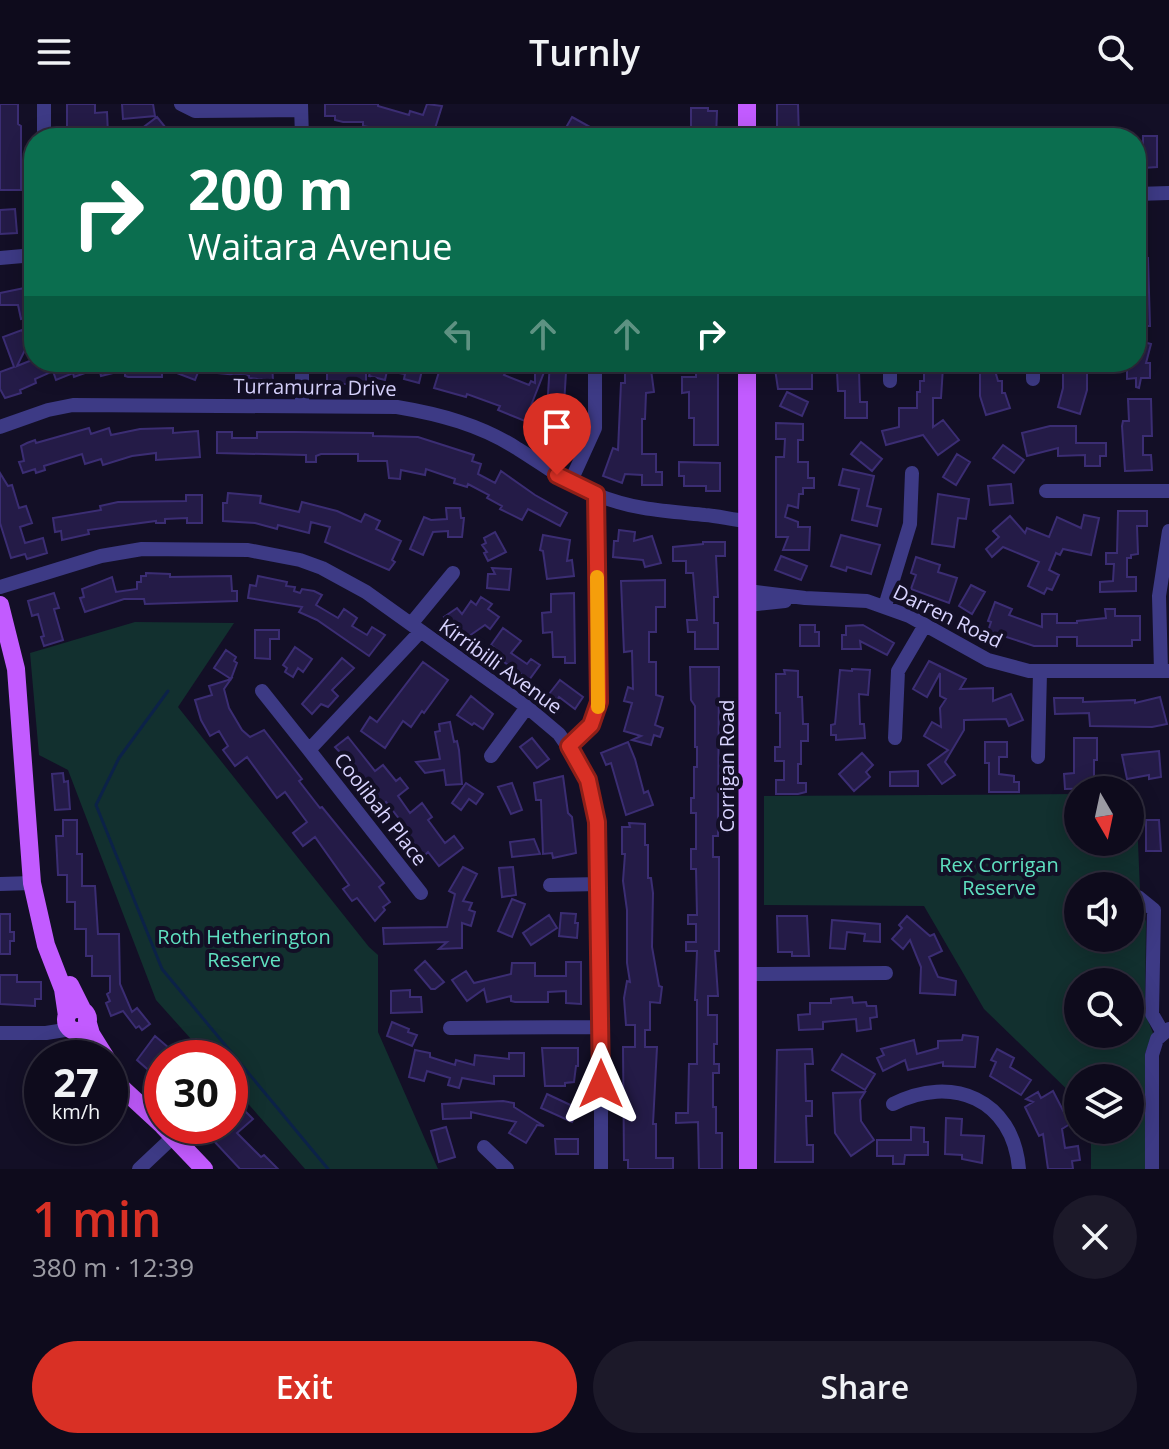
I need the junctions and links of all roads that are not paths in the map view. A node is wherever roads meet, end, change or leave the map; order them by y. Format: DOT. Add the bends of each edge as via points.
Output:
graph roads {
  1 [pos="44,104"];
  2 [pos="181,104"];
  3 [pos="747,104"];
  4 [pos="301,107"];
  5 [pos="44,128"];
  6 [pos="302,128"];
  7 [pos="747,128"];
  8 [pos="1146,194"];
  9 [pos="1169,194"];
  10 [pos="24,256"];
  11 [pos="0,258"];
  12 [pos="302,372"];
  13 [pos="595,372"];
  14 [pos="747,372"];
  15 [pos="890,372"];
  16 [pos="1033,372"];
  17 [pos="1033,379"];
  18 [pos="890,381"];
  19 [pos="302,405"];
  20 [pos="0,427"];
  21 [pos="912,473"];
  22 [pos="570,483"];
  23 [pos="1046,491"];
  24 [pos="1169,491"];
  25 [pos="596,494"];
  26 [pos="748,514"];
  27 [pos="1169,531"];
  28 [pos="453,573"];
  29 [pos="0,587"];
  30 [pos="748,598"];
  31 [pos="0,605"];
  32 [pos="885,606"];
  33 [pos="925,625"];
  34 [pos="416,628"];
  35 [pos="1165,671"];
  36 [pos="1040,672"];
  37 [pos="262,691"];
  38 [pos="527,707"];
  39 [pos="895,738"];
  40 [pos="569,746"];
  41 [pos="309,750"];
  42 [pos="491,756"];
  43 [pos="1038,757"];
  44 [pos="32,883"];
  45 [pos="0,884"];
  46 [pos="600,884"];
  47 [pos="550,885"];
  48 [pos="421,893"];
  49 [pos="1161,910"];
  50 [pos="886,973"];
  51 [pos="748,974"];
  52 [pos="75,1020"];
  53 [pos="601,1027"];
  54 [pos="450,1028"];
  55 [pos="1166,1031"];
  56 [pos="0,1033"];
  57 [pos="83,1040"];
  58 [pos="95,1040"];
  59 [pos="128,1083"];
  60 [pos="128,1095"];
  61 [pos="144,1100"];
  62 [pos="893,1104"];
  63 [pos="144,1110"];
  64 [pos="152,1144"];
  65 [pos="180,1144"];
  66 [pos="484,1147"];
  67 [pos="139,1169"];
  68 [pos="204,1169"];
  69 [pos="507,1169"];
  70 [pos="601,1169"];
  71 [pos="748,1169"];
  72 [pos="1019,1169"];
  73 [pos="1152,1169"];
  1 -- 5 [label="street"];
  2 -- 4 [label="street" via="195,111"];
  3 -- 7 [label="main road"];
  4 -- 6 [label="street"];
  8 -- 9 [label="street"];
  10 -- 11 [label="street"];
  12 -- 19 [label="street"];
  13 -- 22 [label="street" via="595,428"];
  14 -- 26 [label="main road, Corrigan Road"];
  15 -- 18 [label="street"];
  16 -- 17 [label="street"];
  19 -- 20 [label="street, Turramurra Drive" via="73,405"];
  19 -- 22 [label="street, Turramurra Drive" via="397,407 448,418 497,437"];
  21 -- 32 [label="street" via="910,524"];
  22 -- 25 [label="street, Turramurra Drive"];
  23 -- 24 [label="street"];
  25 -- 26 [label="street, Turramurra Drive" via="643,510"];
  25 -- 40 [label="street" via="599,702 591,725"];
  26 -- 30 [label="main road, Corrigan Road"];
  27 -- 35 [label="street" via="1159,596"];
  28 -- 34 [label="street, Coolibah Place"];
  29 -- 34 [label="street, Kirribilli Avenue" via="126,551 248,550 322,568"];
  30 -- 32 [label="street, Darren Road" via="856,599"];
  30 -- 51 [label="main road, Corrigan Road"];
  31 -- 44 [label="main road" via="16,669"];
  32 -- 33 [label="street, Darren Road"];
  33 -- 36 [label="street, Darren Road" via="988,660"];
  33 -- 39 [label="street" via="897,677"];
  34 -- 38 [label="street, Kirribilli Avenue"];
  34 -- 41 [label="street, Coolibah Place"];
  35 -- 36 [label="street, Darren Road"];
  36 -- 43 [label="street"];
  37 -- 41 [label="street, Coolibah Place"];
  38 -- 40 [label="street, Kirribilli Avenue"];
  38 -- 42 [label="street"];
  40 -- 46 [label="street, Kirribilli Avenue" via="593,794"];
  41 -- 48 [label="street, Coolibah Place"];
  44 -- 45 [label="street"];
  44 -- 52 [label="main road" via="46,945"];
  46 -- 47 [label="street"];
  46 -- 53 [label="street, Kirribilli Avenue"];
  49 -- 55 [label="street" via="1152,1014"];
  50 -- 51 [label="street"];
  51 -- 71 [label="main road, Corrigan Road"];
  52 -- 56 [label="street" via="30,1032"];
  52 -- 57 [label="main road"];
  52 -- 58 [label="main road"];
  53 -- 54 [label="street"];
  53 -- 70 [label="street, Kirribilli Avenue"];
  55 -- 73 [label="street" via="1152,1055"];
  59 -- 61 [label="main road"];
  60 -- 63 [label="main road"];
  62 -- 72 [label="street" via="934,1090 982,1102 1011,1136"];
  64 -- 67 [label="street"];
  65 -- 68 [label="main road"];
  66 -- 69 [label="street"];
}
